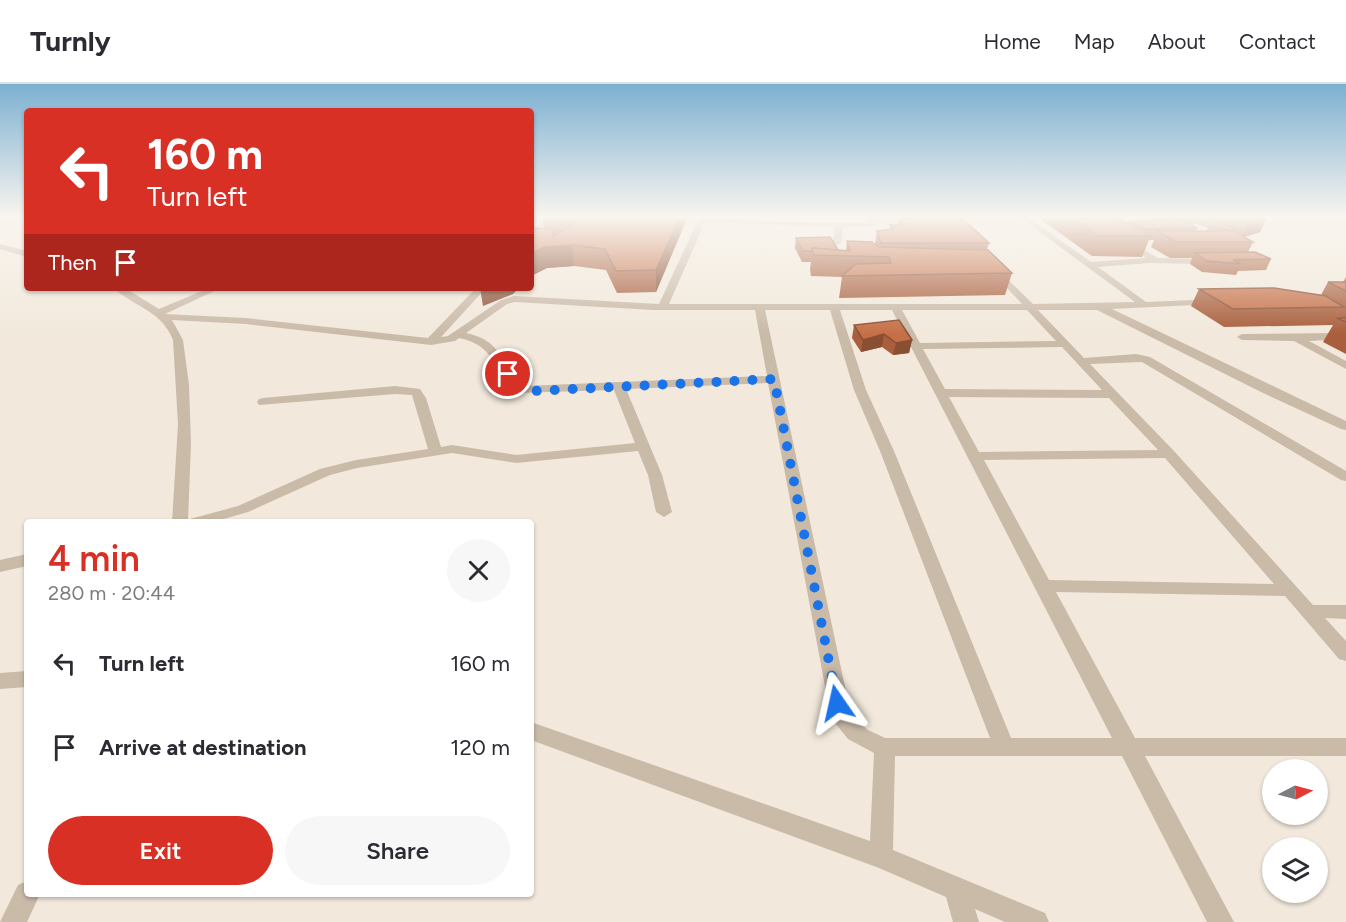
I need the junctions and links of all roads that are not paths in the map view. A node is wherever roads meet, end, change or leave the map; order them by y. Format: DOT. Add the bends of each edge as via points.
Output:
graph roads {
  1 [pos="686,255"];
  2 [pos="1075,255"];
  3 [pos="1149,255"];
  4 [pos="985,258"];
  5 [pos="1152,261"];
  6 [pos="1216,261"];
  7 [pos="1089,265"];
  8 [pos="124,291"];
  9 [pos="210,291"];
  10 [pos="478,291"];
  11 [pos="1227,301"];
  12 [pos="1142,303"];
  13 [pos="759,306"];
  14 [pos="834,306"];
  15 [pos="895,306"];
  16 [pos="663,307"];
  17 [pos="1029,307"];
  18 [pos="1099,307"];
  19 [pos="160,315"];
  20 [pos="459,335"];
  21 [pos="1346,336"];
  22 [pos="1242,337"];
  23 [pos="1296,338"];
  24 [pos="431,342"];
  25 [pos="1066,344"];
  26 [pos="916,346"];
  27 [pos="1083,361"];
  28 [pos="1346,366"];
  29 [pos="774,379"];
  30 [pos="619,386"];
  31 [pos="941,393"];
  32 [pos="1113,394"];
  33 [pos="263,402"];
  34 [pos="1346,426"];
  35 [pos="644,446"];
  36 [pos="435,451"];
  37 [pos="1169,454"];
  38 [pos="974,456"];
  39 [pos="1346,477"];
  40 [pos="664,513"];
  41 [pos="180,519"];
  42 [pos="206,519"];
  43 [pos="24,561"];
  44 [pos="0,566"];
  45 [pos="1043,586"];
  46 [pos="1290,590"];
  47 [pos="1308,611"];
  48 [pos="1346,612"];
  49 [pos="1346,654"];
  50 [pos="24,679"];
  51 [pos="0,681"];
  52 [pos="534,732"];
  53 [pos="885,747"];
  54 [pos="1004,747"];
  55 [pos="1128,747"];
  56 [pos="1346,747"];
  57 [pos="881,857"];
  58 [pos="956,888"];
  59 [pos="26,897"];
  60 [pos="13,922"];
  61 [pos="966,922"];
  62 [pos="1036,922"];
  63 [pos="1221,922"];
  1 -- 16 [label="street"];
  2 -- 7 [label="street"];
  3 -- 5 [label="street"];
  4 -- 17 [label="street"];
  5 -- 6 [label="street"];
  5 -- 7 [label="street"];
  7 -- 12 [label="street"];
  8 -- 19 [label="street"];
  9 -- 19 [label="street"];
  10 -- 24 [label="street"];
  11 -- 12 [label="street"];
  12 -- 18 [label="street"];
  13 -- 14 [label="street"];
  13 -- 16 [label="street"];
  13 -- 29 [label="street"];
  14 -- 15 [label="street"];
  14 -- 54 [label="street" via="860,390"];
  15 -- 17 [label="street"];
  15 -- 26 [label="street"];
  16 -- 20 [label="street" via="509,300"];
  17 -- 18 [label="street"];
  17 -- 25 [label="street"];
  18 -- 34 [label="street"];
  19 -- 24 [label="street"];
  19 -- 41 [label="street" via="177,337 184,398"];
  20 -- 24 [label="street"];
  20 -- 30 [label="street" via="491,345 521,390"];
  21 -- 23 [label="street"];
  22 -- 23 [label="street"];
  23 -- 28 [label="street"];
  25 -- 26 [label="street"];
  25 -- 27 [label="street"];
  26 -- 31 [label="street"];
  27 -- 32 [label="street"];
  27 -- 39 [label="street" via="1146,359"];
  29 -- 30 [label="street"];
  29 -- 53 [label="street" via="841,718 851,731"];
  30 -- 35 [label="street"];
  31 -- 32 [label="street"];
  31 -- 38 [label="street"];
  32 -- 37 [label="street"];
  33 -- 36 [label="street" via="395,390 416,392"];
  35 -- 36 [label="street" via="516,459 465,449"];
  35 -- 40 [label="street"];
  36 -- 42 [label="street" via="326,472 243,509"];
  37 -- 38 [label="street"];
  37 -- 46 [label="street"];
  38 -- 45 [label="street"];
  43 -- 44 [label="street"];
  45 -- 46 [label="street"];
  45 -- 55 [label="street"];
  46 -- 47 [label="street"];
  47 -- 48 [label="street"];
  47 -- 49 [label="street"];
  50 -- 51 [label="street"];
  52 -- 57 [label="street"];
  53 -- 54 [label="street"];
  53 -- 57 [label="street"];
  54 -- 55 [label="street"];
  55 -- 56 [label="street"];
  55 -- 63 [label="street"];
  57 -- 58 [label="street"];
  58 -- 61 [label="street"];
  58 -- 62 [label="street"];
  59 -- 60 [label="street"];
}
